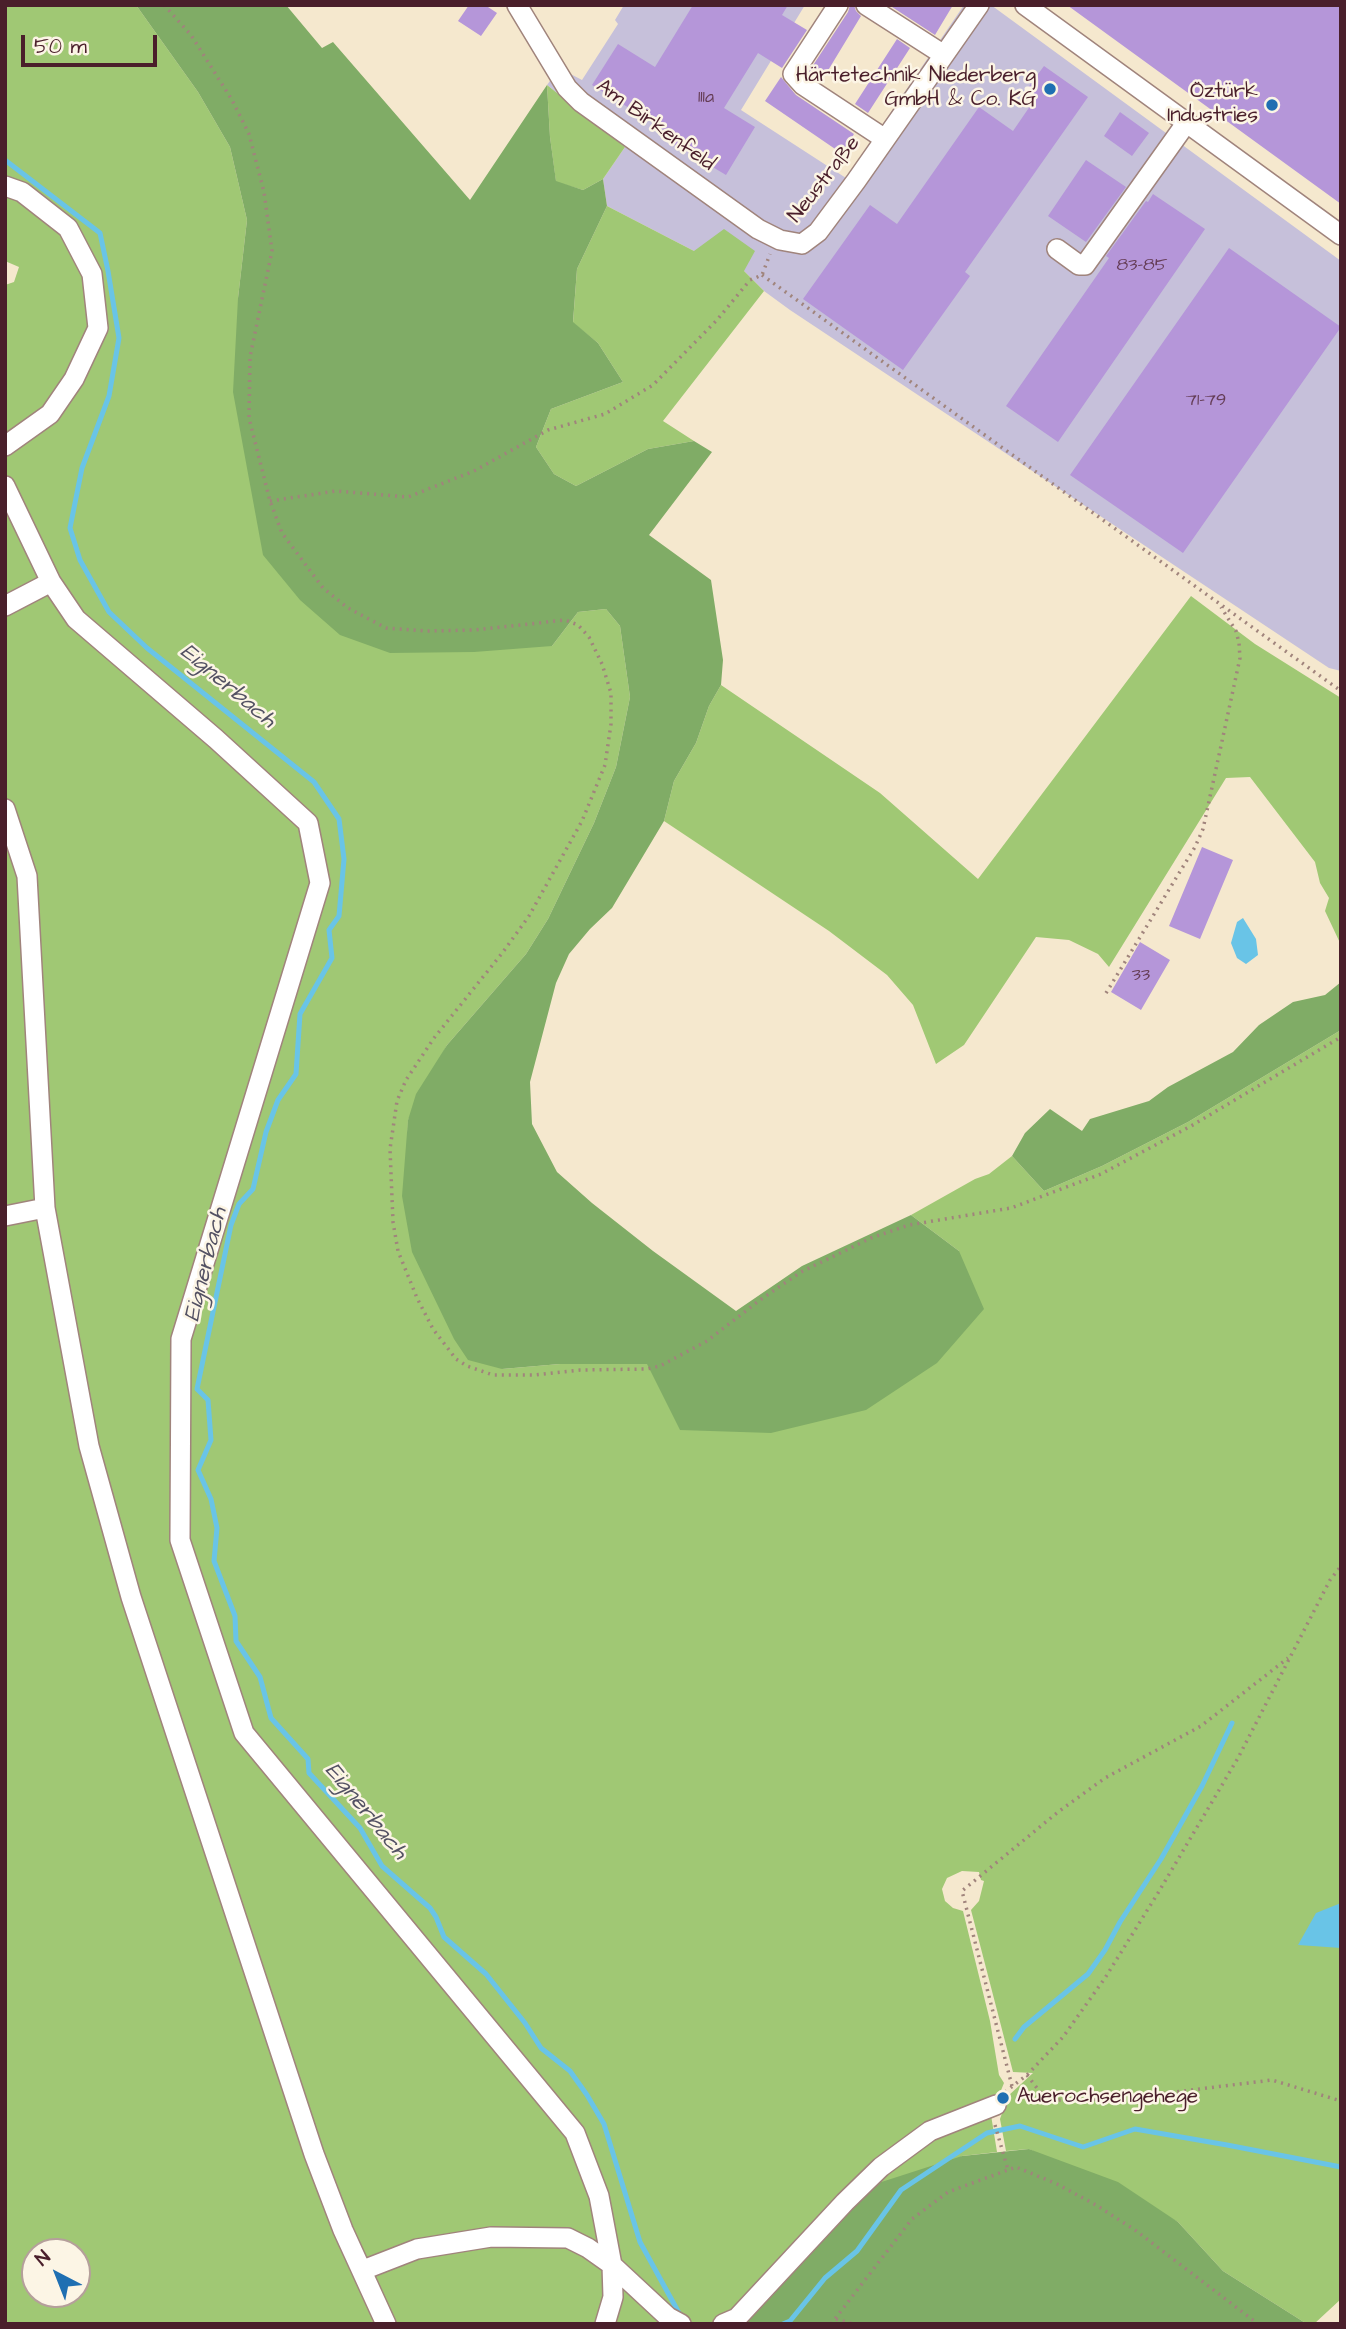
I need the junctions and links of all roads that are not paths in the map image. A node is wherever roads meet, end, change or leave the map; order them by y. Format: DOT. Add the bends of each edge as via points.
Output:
graph roads {
  1 [pos="517,5"];
  2 [pos="838,5"];
  3 [pos="866,5"];
  4 [pos="979,5"];
  5 [pos="1026,5"];
  6 [pos="944,55"];
  7 [pos="1187,122"];
  8 [pos="886,139"];
  9 [pos="5,186"];
  10 [pos="1341,235"];
  11 [pos="802,244"];
  12 [pos="1057,249"];
  13 [pos="5,446"];
  14 [pos="5,486"];
  15 [pos="51,582"];
  16 [pos="5,606"];
  17 [pos="5,809"];
  18 [pos="45,1208"];
  19 [pos="5,1216"];
  20 [pos="996,2105"];
  21 [pos="612,2265"];
  22 [pos="363,2270"];
  23 [pos="386,2324"];
  24 [pos="605,2324"];
  25 [pos="681,2324"];
  26 [pos="723,2324"];
  1 -- 11 [label="street, Am Birkenfeld" via="567,88 581,103 758,229"];
  2 -- 8 [label="street" via="793,74"];
  3 -- 6 [label="street"];
  4 -- 6 [label="street, Neustraße"];
  5 -- 7 [label="street"];
  6 -- 8 [label="street, Neustraße"];
  7 -- 10 [label="street"];
  7 -- 12 [label="street" via="1085,265"];
  8 -- 11 [label="street, Neustraße" via="818,232"];
  9 -- 13 [label="street" via="22,192 68,228 92,274 98,328 74,379 50,414"];
  14 -- 15 [label="street"];
  15 -- 16 [label="street"];
  15 -- 21 [label="street" via="76,619 308,822 320,883 181,1339 180,1540 244,1733 575,2133 598,2196"];
  17 -- 18 [label="street" via="27,876"];
  18 -- 19 [label="street"];
  18 -- 22 [label="street" via="89,1446 131,1597 314,2154"];
  20 -- 26 [label="street" via="930,2131 881,2167 737,2318"];
  21 -- 22 [label="street" via="568,2238 491,2237 417,2249"];
  21 -- 24 [label="street" via="612,2297"];
  21 -- 25 [label="street"];
  22 -- 23 [label="street"];
}
